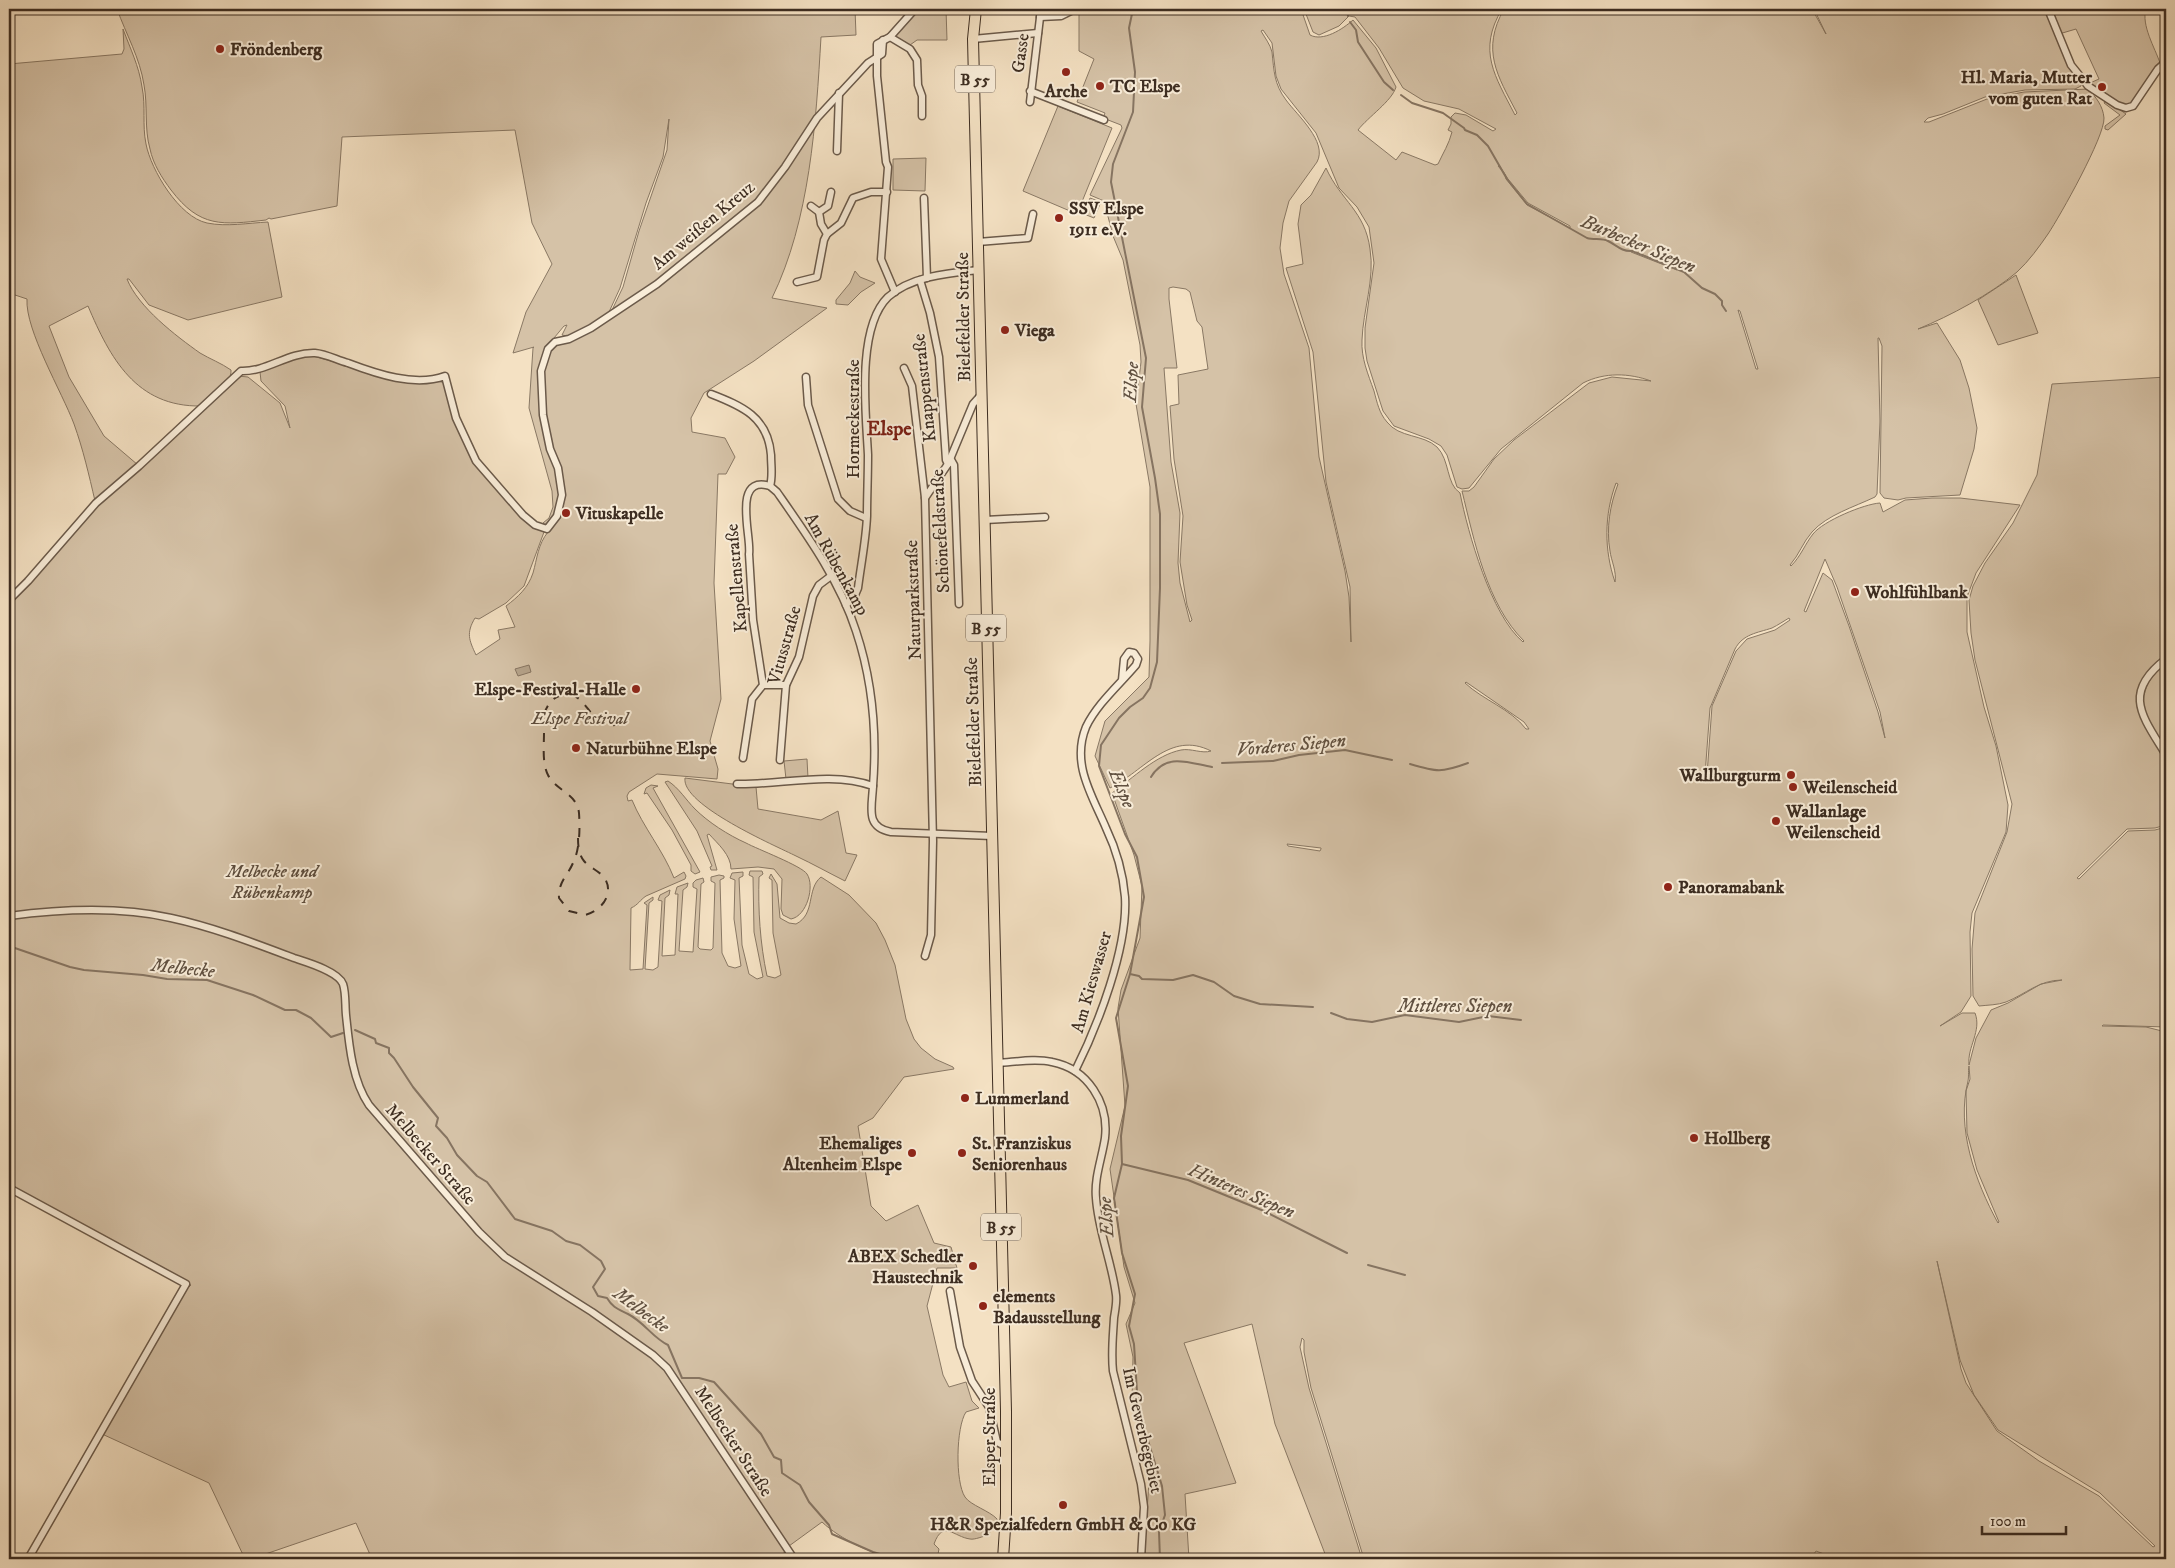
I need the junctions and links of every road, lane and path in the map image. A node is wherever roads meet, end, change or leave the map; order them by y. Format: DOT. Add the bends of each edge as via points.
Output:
graph roads {
  1 [pos="915,9"];
  2 [pos="976,9"];
  3 [pos="1041,9"];
  4 [pos="1075,9"];
  5 [pos="2048,9"];
  6 [pos="1040,17"];
  7 [pos="1038,33"];
  8 [pos="890,37"];
  9 [pos="973,39"];
  10 [pos="877,57"];
  11 [pos="2166,62"];
  12 [pos="1030,91"];
  13 [pos="839,93"];
  14 [pos="1030,102"];
  15 [pos="922,116"];
  16 [pos="1104,120"];
  17 [pos="837,150"];
  18 [pos="831,192"];
  19 [pos="887,192"];
  20 [pos="924,198"];
  21 [pos="811,206"];
  22 [pos="819,212"];
  23 [pos="1033,214"];
  24 [pos="827,234"];
  25 [pos="978,242"];
  26 [pos="978,270"];
  27 [pos="927,278"];
  28 [pos="920,280"];
  29 [pos="797,282"];
  30 [pos="895,292"];
  31 [pos="904,368"];
  32 [pos="806,376"];
  33 [pos="711,394"];
  34 [pos="981,395"];
  35 [pos="949,461"];
  36 [pos="770,486"];
  37 [pos="925,498"];
  38 [pos="1045,517"];
  39 [pos="866,518"];
  40 [pos="985,520"];
  41 [pos="831,576"];
  42 [pos="9,600"];
  43 [pos="959,604"];
  44 [pos="846,605"];
  45 [pos="2166,659"];
  46 [pos="1122,680"];
  47 [pos="763,685"];
  48 [pos="786,685"];
  49 [pos="2166,755"];
  50 [pos="743,758"];
  51 [pos="780,760"];
  52 [pos="737,784"];
  53 [pos="873,786"];
  54 [pos="932,834"];
  55 [pos="992,836"];
  56 [pos="9,916"];
  57 [pos="925,956"];
  58 [pos="998,1063"];
  59 [pos="1075,1071"];
  60 [pos="9,1188"];
  61 [pos="950,1291"];
  62 [pos="1002,1314"];
  63 [pos="1006,1447"];
  64 [pos="28,1559"];
  65 [pos="794,1559"];
  66 [pos="1003,1559"];
  67 [pos="1141,1559"];
  1 -- 8 [label="street"];
  2 -- 9 [label="main road, Bielefelder Straße / B 55"];
  3 -- 6 [label="street, Gasse"];
  4 -- 6 [label="street" via="1061,16"];
  5 -- 11 [label="street" via="2071,65 2088,86 2117,105 2129,108 2137,101"];
  6 -- 7 [label="street, Gasse"];
  7 -- 9 [label="street"];
  7 -- 12 [label="street, Gasse"];
  8 -- 10 [label="street" via="877,44"];
  8 -- 15 [label="street" via="910,49 918,60"];
  9 -- 25 [label="main road, Bielefelder Straße / B 55"];
  10 -- 13 [label="street, Am weißen Kreuz"];
  10 -- 19 [label="street" via="888,167"];
  12 -- 14 [label="street, Gasse"];
  12 -- 16 [label="street"];
  13 -- 17 [label="street"];
  13 -- 42 [label="street, Am weißen Kreuz" via="817,118 758,202 656,284 590,328 551,345 541,371 543,415 562,495 557,516 547,529 535,525 523,515 476,461 456,418 445,376 413,380 315,353 241,372 96,503"];
  18 -- 22 [label="street" via="828,206"];
  19 -- 24 [label="street" via="871,192 853,198 841,223"];
  19 -- 30 [label="street" via="881,259"];
  20 -- 27 [label="street"];
  21 -- 22 [label="street"];
  22 -- 24 [label="street"];
  23 -- 25 [label="street" via="1028,238"];
  24 -- 29 [label="street" via="817,277"];
  25 -- 26 [label="main road, Bielefelder Straße / B 55"];
  26 -- 27 [label="street, Hormeckestraße"];
  26 -- 34 [label="main road, Bielefelder Straße / B 55"];
  27 -- 28 [label="street, Hormeckestraße"];
  28 -- 30 [label="street, Hormeckestraße"];
  28 -- 35 [label="street, Knappenstraße" via="939,357 946,460"];
  30 -- 39 [label="street, Hormeckestraße" via="877,313 869,344 864,384 868,458"];
  31 -- 37 [label="street, Naturparkstraße" via="912,386"];
  32 -- 39 [label="street" via="808,406 838,499 850,511"];
  33 -- 36 [label="street" via="744,408 758,420 770,442"];
  34 -- 35 [label="street" via="973,404"];
  34 -- 40 [label="main road, Bielefelder Straße / B 55"];
  35 -- 37 [label="street"];
  35 -- 43 [label="street, Schönefeldstraße" via="954,465"];
  36 -- 41 [label="street, Am Rübenkamp" via="813,543"];
  36 -- 47 [label="street, Kapellenstraße" via="761,485 750,490 746,522 753,620"];
  37 -- 54 [label="street, Naturparkstraße"];
  38 -- 40 [label="street"];
  39 -- 44 [label="street, Hormeckestraße" via="858,588"];
  40 -- 55 [label="main road, Bielefelder Straße / B 55"];
  41 -- 44 [label="street, Am Rübenkamp"];
  41 -- 48 [label="street, Vitusstraße" via="819,585 813,596 799,657"];
  44 -- 53 [label="street, Am Rübenkamp" via="856,631 874,712"];
  45 -- 49 [label="street" via="2148,677 2139,704 2141,714"];
  46 -- 59 [label="street, Am Kieswasser" via="1086,728 1080,759 1082,774 1120,865 1125,898 1122,934 1104,1004"];
  47 -- 48 [label="street"];
  47 -- 50 [label="street" via="752,699"];
  48 -- 51 [label="street, Vitusstraße"];
  52 -- 53 [label="street" via="846,779"];
  53 -- 54 [label="street, Am Rübenkamp" via="872,817 877,827 892,832"];
  54 -- 55 [label="street"];
  54 -- 57 [label="street, Naturparkstraße" via="932,927"];
  55 -- 58 [label="main road, Bielefelder Straße / B 55"];
  56 -- 65 [label="street, Melbecker Straße" via="108,910 172,918 251,942 332,974 343,985 357,1082 369,1106 479,1232 505,1257 599,1317 668,1368"];
  58 -- 59 [label="street, Im Gewerbegebiet" via="1051,1061"];
  58 -- 62 [label="main road, Bielefelder Straße / B 55"];
  59 -- 67 [label="street, Im Gewerbegebiet" via="1096,1092 1106,1121 1095,1192 1096,1210 1116,1296 1111,1356 1113,1371 1144,1507"];
  60 -- 64 [label="street" via="186,1284"];
  61 -- 63 [label="street" via="960,1347 972,1382 989,1407 997,1442"];
  62 -- 63 [label="main road, Elsper Straße / B 55"];
  63 -- 66 [label="main road, Elsper Straße / B 55"];
}
